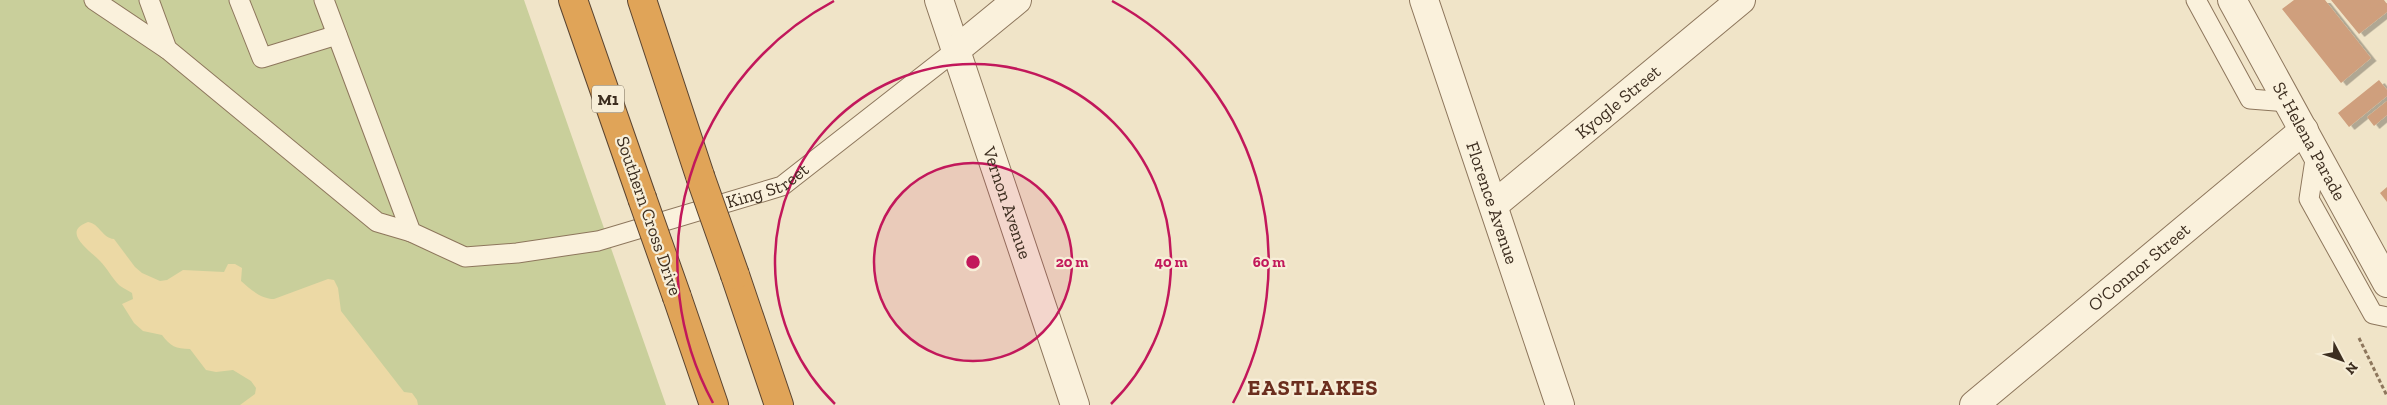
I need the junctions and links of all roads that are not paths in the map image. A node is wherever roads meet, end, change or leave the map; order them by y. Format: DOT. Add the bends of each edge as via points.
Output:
graph roads {
  1 [pos="94,0"];
  2 [pos="149,0"];
  3 [pos="240,0"];
  4 [pos="324,0"];
  5 [pos="573,0"];
  6 [pos="642,0"];
  7 [pos="939,0"];
  8 [pos="1017,0"];
  9 [pos="1424,0"];
  10 [pos="1741,0"];
  11 [pos="2196,0"];
  12 [pos="2232,0"];
  13 [pos="337,35"];
  14 [pos="167,49"];
  15 [pos="956,50"];
  16 [pos="2288,102"];
  17 [pos="2310,142"];
  18 [pos="1495,204"];
  19 [pos="411,232"];
  20 [pos="2387,283"];
  21 [pos="2387,317"];
  22 [pos="714,405"];
  23 [pos="779,405"];
  24 [pos="1075,405"];
  25 [pos="1560,405"];
  26 [pos="1974,405"];
  1 -- 14 [label="lane"];
  2 -- 14 [label="lane"];
  3 -- 13 [label="lane" via="262,58"];
  4 -- 13 [label="lane"];
  5 -- 22 [label="highway, Southern Cross Drive / M1, bridge"];
  6 -- 23 [label="highway, bridge"];
  7 -- 15 [label="street, Vernon Avenue"];
  8 -- 15 [label="street, King Street"];
  9 -- 18 [label="street, Florence Avenue"];
  10 -- 18 [label="street, Kyogle Street"];
  11 -- 16 [label="lane" via="2250,99"];
  12 -- 16 [label="street, St Helena Parade"];
  13 -- 19 [label="lane"];
  14 -- 19 [label="lane" via="377,222"];
  15 -- 19 [label="lane, King Street" via="782,186 598,241 517,252 465,257"];
  15 -- 24 [label="street, Vernon Avenue"];
  16 -- 17 [label="street, St Helena Parade"];
  17 -- 20 [label="street, St Helena Parade"];
  17 -- 21 [label="lane" via="2309,199 2373,314"];
  17 -- 26 [label="street, O'Connor Street"];
  18 -- 25 [label="street, Florence Avenue"];
}
